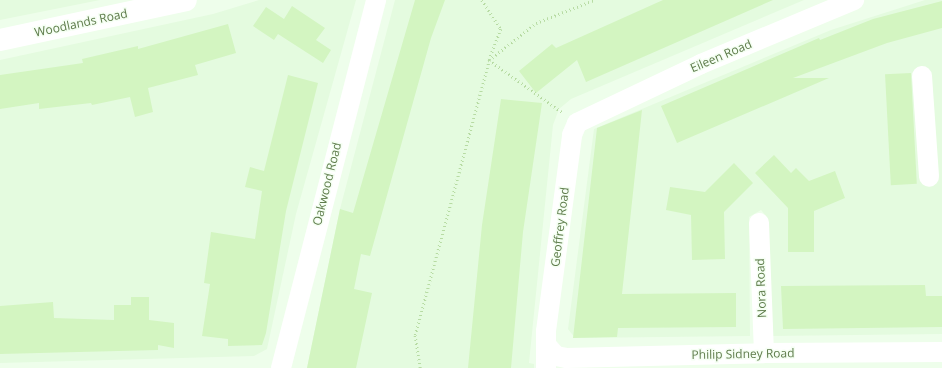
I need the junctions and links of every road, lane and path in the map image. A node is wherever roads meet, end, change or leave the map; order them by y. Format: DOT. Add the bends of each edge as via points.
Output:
graph roads {
  1 [pos="186,0"];
  2 [pos="376,0"];
  3 [pos="482,0"];
  4 [pos="594,0"];
  5 [pos="854,0"];
  6 [pos="0,40"];
  7 [pos="489,60"];
  8 [pos="922,76"];
  9 [pos="934,105"];
  10 [pos="583,119"];
  11 [pos="929,177"];
  12 [pos="759,224"];
  13 [pos="548,347"];
  14 [pos="942,352"];
  15 [pos="764,353"];
  16 [pos="281,368"];
  17 [pos="420,368"];
  18 [pos="546,368"];
  1 -- 6 [label="street, Woodlands Road"];
  2 -- 16 [label="street, Oakwood Road"];
  3 -- 7 [label="path" via="501,29"];
  4 -- 7 [label="path" via="536,23"];
  5 -- 10 [label="street, Eileen Road" via="700,64"];
  7 -- 10 [label="path"];
  7 -- 17 [label="path" via="415,335"];
  8 -- 9 [label="street"];
  9 -- 11 [label="street"];
  10 -- 13 [label="street, Geoffrey Road" via="572,135 546,331"];
  12 -- 15 [label="street, Nora Road"];
  13 -- 15 [label="street, Philip Sidney Road" via="556,356 566,358"];
  13 -- 18 [label="street, Geoffrey Road"];
  14 -- 15 [label="street, Philip Sidney Road"];
}
